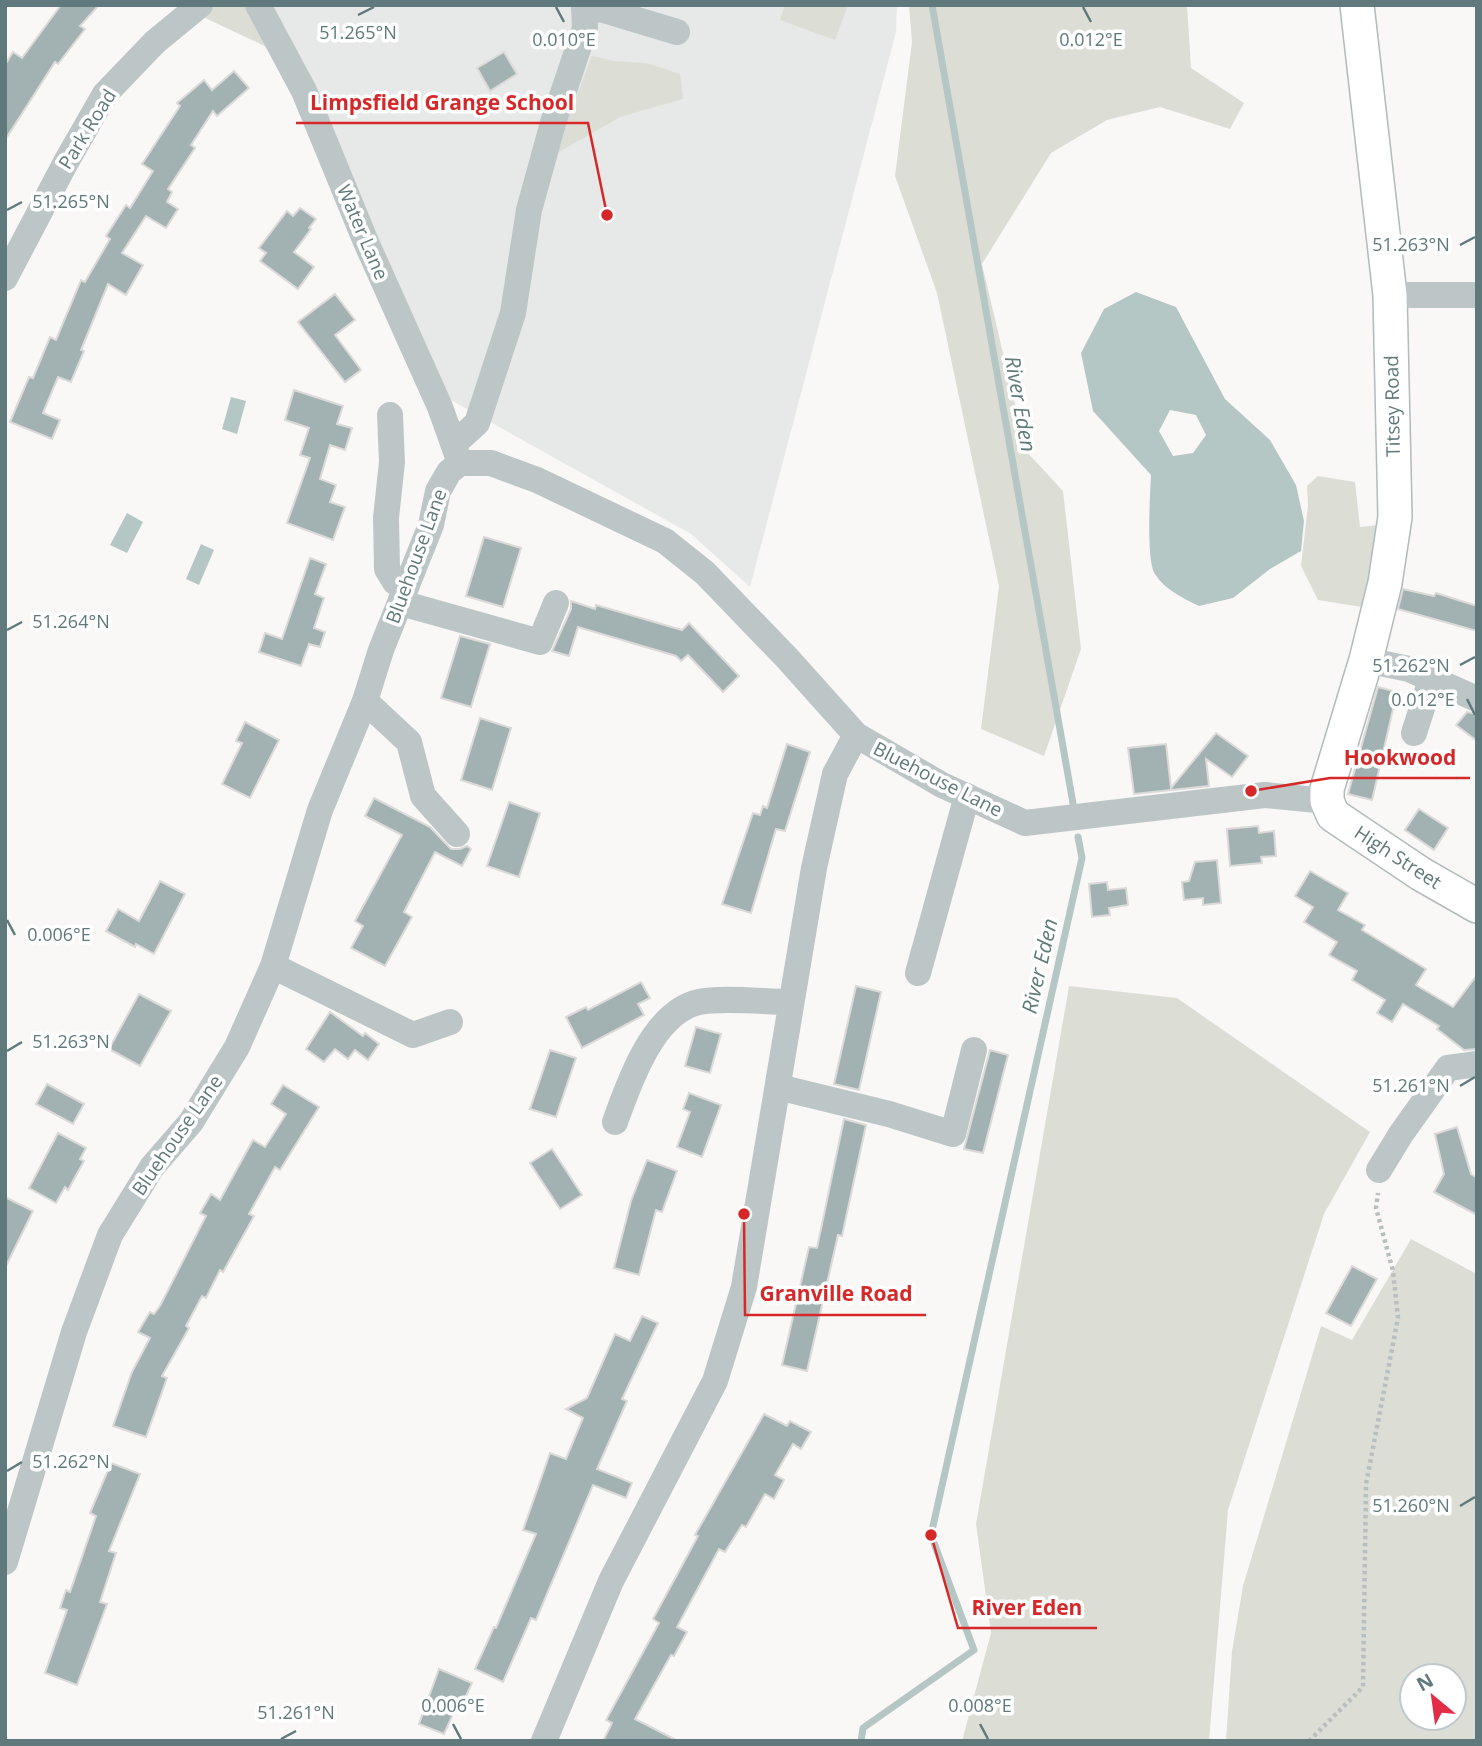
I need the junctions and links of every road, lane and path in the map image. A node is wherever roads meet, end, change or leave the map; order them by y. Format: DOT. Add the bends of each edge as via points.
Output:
graph roads {
  1 [pos="200,5"];
  2 [pos="258,5"];
  3 [pos="1357,5"];
  4 [pos="584,6"];
  5 [pos="677,32"];
  6 [pos="5,278"];
  7 [pos="1390,295"];
  8 [pos="1477,295"];
  9 [pos="390,415"];
  10 [pos="457,453"];
  11 [pos="404,594"];
  12 [pos="556,603"];
  13 [pos="1366,660"];
  14 [pos="1431,680"];
  15 [pos="1477,699"];
  16 [pos="365,701"];
  17 [pos="1414,733"];
  18 [pos="856,735"];
  19 [pos="967,796"];
  20 [pos="1327,801"];
  21 [pos="457,834"];
  22 [pos="1477,906"];
  23 [pos="272,966"];
  24 [pos="918,973"];
  25 [pos="791,1002"];
  26 [pos="450,1022"];
  27 [pos="974,1050"];
  28 [pos="1477,1064"];
  29 [pos="778,1087"];
  30 [pos="615,1122"];
  31 [pos="1379,1170"];
  32 [pos="5,1562"];
  33 [pos="544,1741"];
  34 [pos="1309,1741"];
  1 -- 6 [label="street, Park Road" via="155,41 105,94"];
  2 -- 10 [label="street, Water Lane" via="304,91"];
  3 -- 7 [label="main road, Titsey Road"];
  4 -- 5 [label="street"];
  4 -- 10 [label="street" via="585,28 530,210 513,313 477,423"];
  7 -- 8 [label="street"];
  7 -- 13 [label="main road, Titsey Road" via="1395,517"];
  9 -- 11 [label="street" via="387,569"];
  10 -- 11 [label="street, Bluehouse Lane" via="438,491 431,525"];
  10 -- 18 [label="street, Bluehouse Lane" via="537,480 665,541 705,573"];
  11 -- 12 [label="street" via="540,642"];
  11 -- 16 [label="street, Bluehouse Lane"];
  13 -- 14 [label="street" via="1409,669"];
  13 -- 20 [label="main road, Titsey Road"];
  14 -- 15 [label="street"];
  14 -- 17 [label="street"];
  16 -- 21 [label="street" via="410,742 423,796"];
  16 -- 23 [label="street, Bluehouse Lane" via="320,810"];
  18 -- 19 [label="street, Bluehouse Lane"];
  18 -- 25 [label="street" via="835,774"];
  19 -- 20 [label="street, Bluehouse Lane" via="1025,823 1265,795"];
  19 -- 24 [label="street"];
  20 -- 22 [label="main road, High Street" via="1333,815"];
  23 -- 26 [label="street" via="412,1035"];
  23 -- 32 [label="street, Bluehouse Lane" via="237,1047 191,1122 152,1167 110,1235 74,1332"];
  25 -- 29 [label="street"];
  25 -- 30 [label="street" via="698,1002 677,1012 632,1073"];
  27 -- 29 [label="street" via="953,1134"];
  28 -- 31 [label="street" via="1448,1068"];
  29 -- 33 [label="street" via="744,1287 715,1381 611,1581"];
  31 -- 34 [label="path" via="1376,1208 1393,1270 1398,1318 1366,1484 1363,1687"];
}
